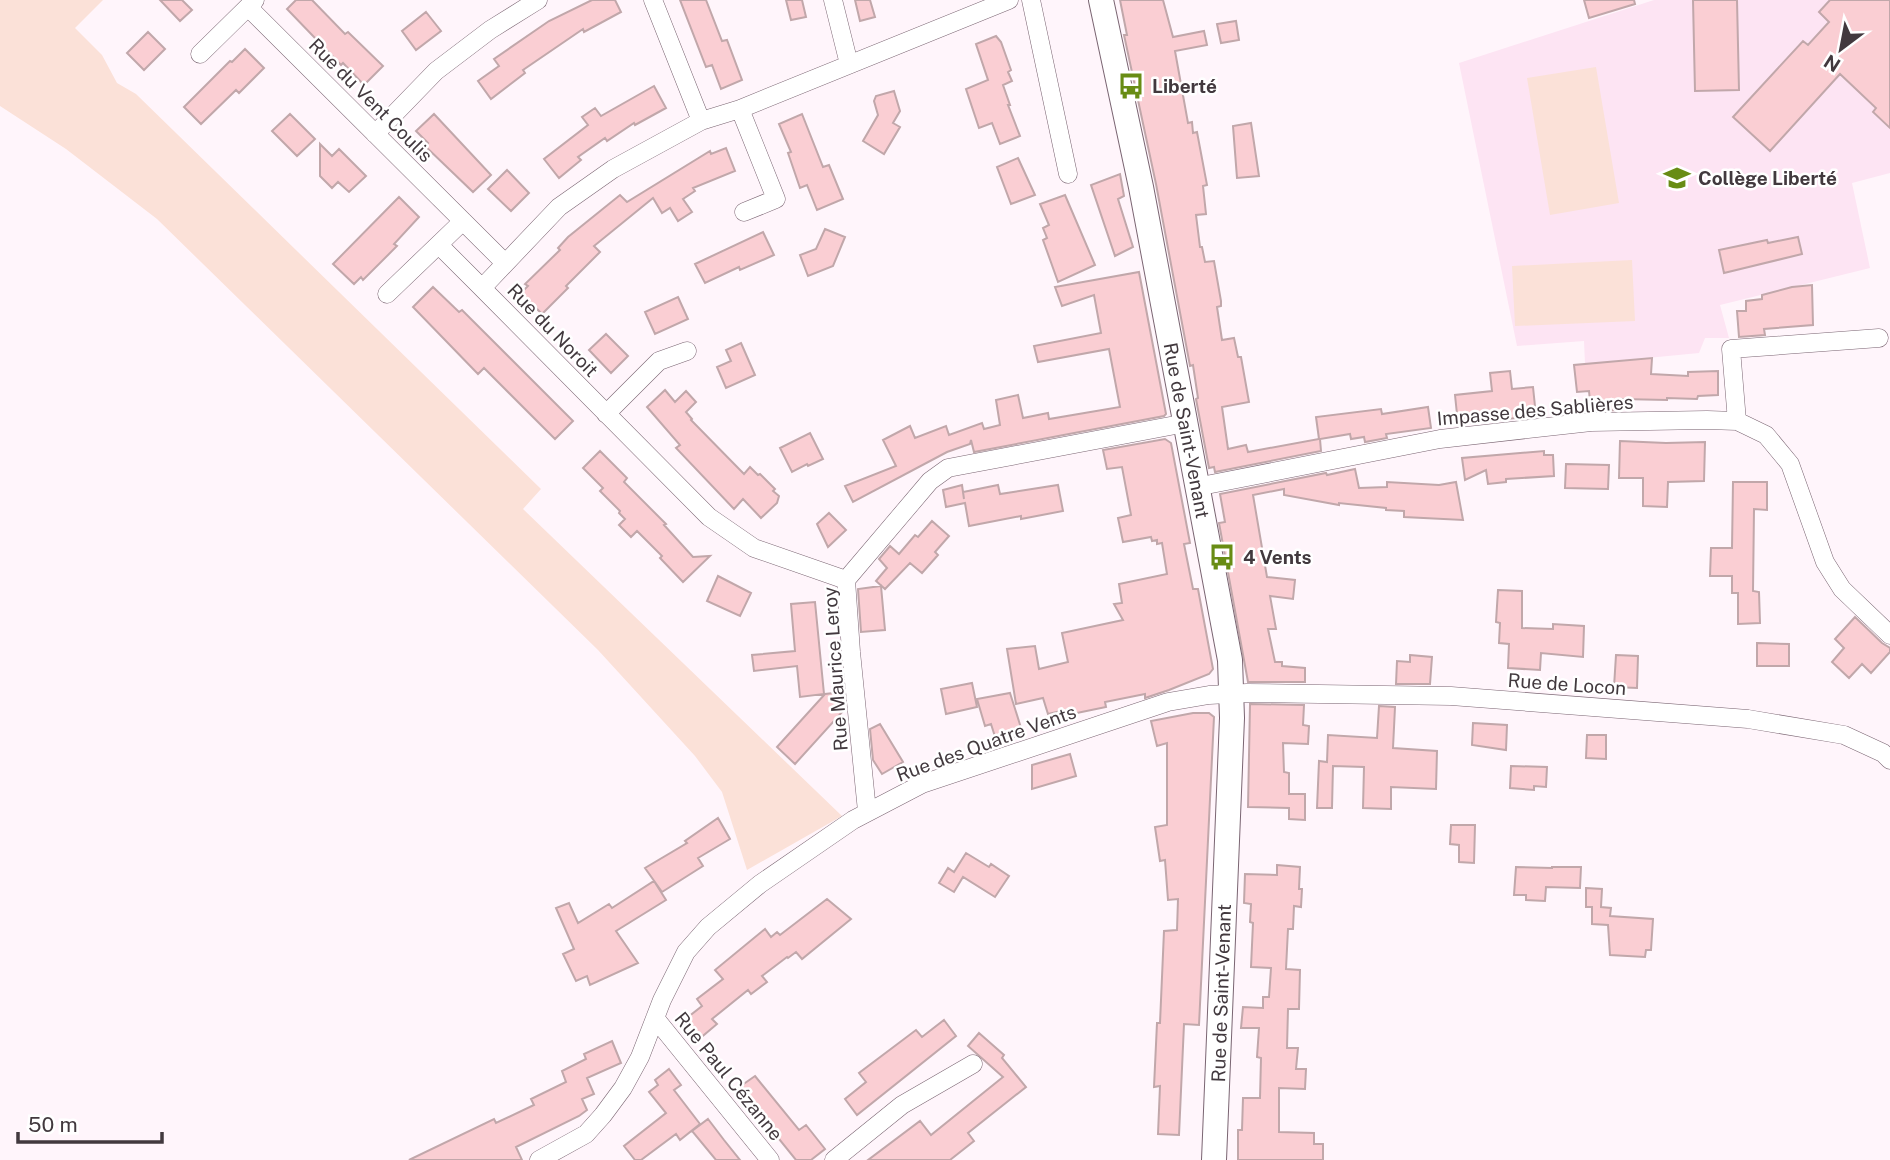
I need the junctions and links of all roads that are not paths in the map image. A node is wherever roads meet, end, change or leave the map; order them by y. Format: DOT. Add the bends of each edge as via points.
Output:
graph roads {
  1 [pos="538,0"];
  2 [pos="653,0"];
  3 [pos="833,0"];
  4 [pos="1009,0"];
  5 [pos="1031,0"];
  6 [pos="1101,0"];
  7 [pos="252,4"];
  8 [pos="200,54"];
  9 [pos="849,64"];
  10 [pos="740,109"];
  11 [pos="701,121"];
  12 [pos="375,134"];
  13 [pos="1068,174"];
  14 [pos="744,212"];
  15 [pos="463,221"];
  16 [pos="439,245"];
  17 [pos="505,263"];
  18 [pos="482,288"];
  19 [pos="387,295"];
  20 [pos="1879,338"];
  21 [pos="687,351"];
  22 [pos="606,414"];
  23 [pos="1737,421"];
  24 [pos="1186,423"];
  25 [pos="1196,487"];
  26 [pos="846,580"];
  27 [pos="1890,635"];
  28 [pos="1232,694"];
  29 [pos="1890,760"];
  30 [pos="860,816"];
  31 [pos="655,1018"];
  32 [pos="973,1064"];
  33 [pos="539,1160"];
  34 [pos="770,1160"];
  35 [pos="834,1160"];
  36 [pos="1214,1160"];
  1 -- 12 [label="street" via="436,71"];
  2 -- 11 [label="street"];
  3 -- 9 [label="street"];
  4 -- 9 [label="street, Rue du Noroit"];
  5 -- 13 [label="street"];
  6 -- 24 [label="main road, Rue de Saint-Venant"];
  7 -- 8 [label="street"];
  7 -- 12 [label="street, Rue du Vent Coulis"];
  9 -- 10 [label="street, Rue du Noroit"];
  10 -- 11 [label="street, Rue du Noroit"];
  10 -- 14 [label="street" via="776,199"];
  11 -- 17 [label="street, Rue du Noroit" via="613,169 559,207"];
  12 -- 15 [label="street, Rue du Vent Coulis"];
  15 -- 16 [label="street"];
  15 -- 17 [label="street, Rue du Vent Coulis"];
  16 -- 18 [label="street"];
  16 -- 19 [label="street"];
  17 -- 18 [label="street, Rue du Noroit"];
  18 -- 22 [label="street, Rue du Noroit"];
  20 -- 23 [label="street" via="1731,349"];
  21 -- 22 [label="street" via="659,360"];
  22 -- 26 [label="street, Rue du Noroit" via="709,517 754,548"];
  23 -- 25 [label="street, Impasse des Sablières" via="1591,422 1440,439"];
  23 -- 27 [label="street, Impasse des Sablières" via="1766,435 1790,464 1825,562 1842,589"];
  24 -- 25 [label="main road, Rue de Saint-Venant"];
  24 -- 26 [label="street, Rue Maurice Leroy" via="948,468 930,481"];
  25 -- 28 [label="main road, Rue de Saint-Venant" via="1230,660"];
  26 -- 30 [label="street, Rue Maurice Leroy"];
  28 -- 29 [label="street, Rue de Locon" via="1451,696 1748,719 1844,735"];
  28 -- 30 [label="street, Rue des Quatre Vents" via="1168,702 922,784"];
  28 -- 36 [label="main road, Rue de Saint-Venant"];
  30 -- 31 [label="street, Rue des Quatre Vents" via="760,884 708,927 686,952"];
  31 -- 33 [label="street, Rue des Quatre Vents" via="640,1057 603,1115 586,1134"];
  31 -- 34 [label="street, Rue Paul Cézanne"];
  32 -- 35 [label="street" via="902,1105"];
}
